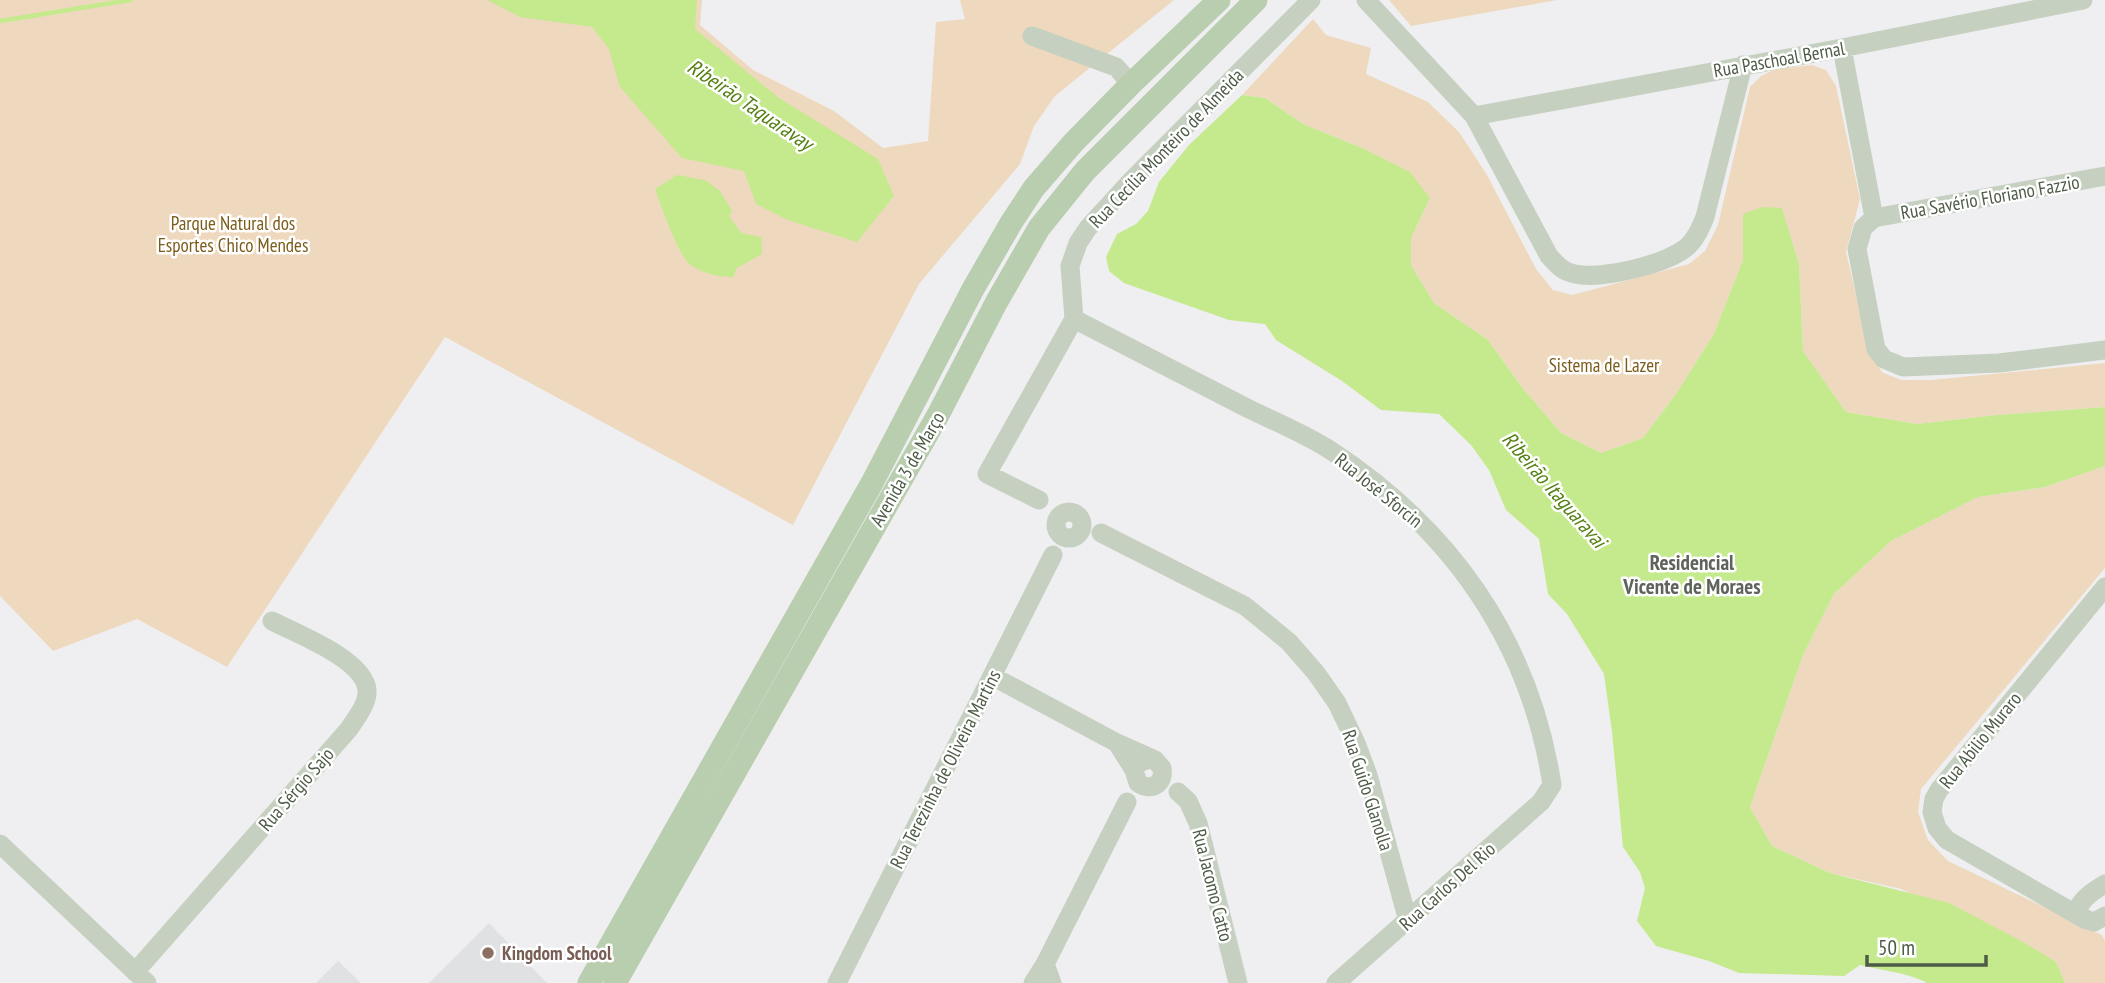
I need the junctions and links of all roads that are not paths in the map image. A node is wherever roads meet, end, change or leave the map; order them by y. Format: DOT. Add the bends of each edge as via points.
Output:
graph roads {
  1 [pos="1219,0"];
  2 [pos="1256,0"];
  3 [pos="1311,0"];
  4 [pos="1366,0"];
  5 [pos="2082,0"];
  6 [pos="1031,36"];
  7 [pos="1842,48"];
  8 [pos="1743,65"];
  9 [pos="1130,84"];
  10 [pos="1474,116"];
  11 [pos="2105,176"];
  12 [pos="1874,218"];
  13 [pos="1074,318"];
  14 [pos="2105,350"];
  15 [pos="1068,526"];
  16 [pos="2105,587"];
  17 [pos="272,621"];
  18 [pos="992,676"];
  19 [pos="1146,774"];
  20 [pos="1552,785"];
  21 [pos="0,844"];
  22 [pos="2105,884"];
  23 [pos="2096,897"];
  24 [pos="1408,921"];
  25 [pos="2097,921"];
  26 [pos="1045,964"];
  27 [pos="141,978"];
  28 [pos="589,983"];
  29 [pos="615,983"];
  30 [pos="836,983"];
  31 [pos="1033,983"];
  32 [pos="1052,983"];
  33 [pos="1238,983"];
  34 [pos="1336,983"];
  1 -- 9 [label="main road, Avenida 3 de Março"];
  2 -- 29 [label="main road, Avenida 3 de Março" via="1084,171 1039,228 938,415"];
  3 -- 13 [label="street, Rua Cecília Monteiro de Almeida" via="1088,228 1070,266"];
  4 -- 10 [label="street"];
  5 -- 7 [label="street, Rua Paschoal Bernal"];
  6 -- 9 [label="street" via="1116,67"];
  7 -- 8 [label="street, Rua Paschoal Bernal"];
  7 -- 12 [label="street"];
  8 -- 10 [label="street, Rua Paschoal Bernal"];
  8 -- 10 [label="street" via="1697,236 1670,257 1601,275 1562,270 1549,256"];
  9 -- 28 [label="main road, Avenida 3 de Março" via="1034,188 1011,223 872,483"];
  11 -- 12 [label="street, Rua Savério Floriano Fazzio"];
  12 -- 14 [label="street" via="1863,228 1857,248 1876,349 1884,359 1903,367 1930,366"];
  13 -- 15 [label="street, Rua Guido Glanolla" via="986,474 1039,500"];
  13 -- 20 [label="street, Rua José Sforcin" via="1328,449 1389,492 1422,523 1470,581 1518,662 1548,756"];
  15 -- 18 [label="street, Rua Terezinha de Oliveira Martins"];
  15 -- 24 [label="street, Rua Guido Glanolla" via="1101,533 1245,606 1289,642 1316,673 1337,703 1368,775"];
  16 -- 25 [label="street, Rua Abilio Muraro" via="1961,761 1934,799 1933,813 1947,840"];
  17 -- 27 [label="street, Rua Sérgio Sajo" via="343,658 360,673 367,690 362,708"];
  18 -- 19 [label="street, Rua Jacomo Catto" via="1117,743"];
  18 -- 30 [label="street, Rua Terezinha de Oliveira Martins"];
  19 -- 26 [label="street" via="1127,802"];
  19 -- 33 [label="street, Rua Jacomo Catto" via="1188,801 1198,823"];
  20 -- 24 [label="street, Rua Carlos Del Rio" via="1541,802"];
  21 -- 27 [label="street"];
  22 -- 23 [label="street"];
  23 -- 25 [label="street" via="2081,900 2079,906 2081,914"];
  24 -- 34 [label="street, Rua Carlos Del Rio"];
  26 -- 31 [label="street"];
  26 -- 32 [label="street"];
}
